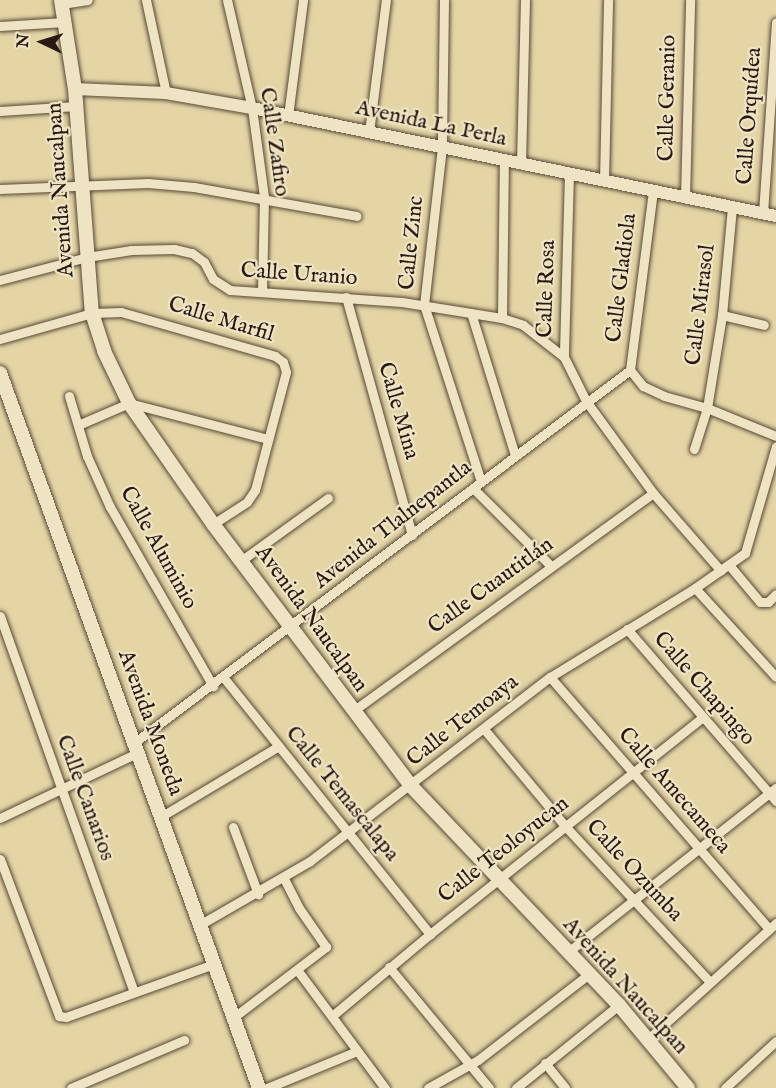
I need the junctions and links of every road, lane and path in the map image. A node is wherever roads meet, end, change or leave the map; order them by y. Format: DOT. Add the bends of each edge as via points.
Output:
graph roads {
  1 [pos="88,0"];
  2 [pos="146,0"];
  3 [pos="227,0"];
  4 [pos="303,0"];
  5 [pos="386,0"];
  6 [pos="444,0"];
  7 [pos="525,0"];
  8 [pos="608,0"];
  9 [pos="690,0"];
  10 [pos="62,2"];
  11 [pos="65,22"];
  12 [pos="776,22"];
  13 [pos="0,26"];
  14 [pos="775,48"];
  15 [pos="75,89"];
  16 [pos="166,93"];
  17 [pos="76,106"];
  18 [pos="252,108"];
  19 [pos="0,111"];
  20 [pos="288,116"];
  21 [pos="369,132"];
  22 [pos="772,132"];
  23 [pos="442,147"];
  24 [pos="504,160"];
  25 [pos="521,163"];
  26 [pos="569,173"];
  27 [pos="604,180"];
  28 [pos="82,184"];
  29 [pos="0,189"];
  30 [pos="653,190"];
  31 [pos="264,197"];
  32 [pos="685,197"];
  33 [pos="732,207"];
  34 [pos="763,213"];
  35 [pos="356,216"];
  36 [pos="776,216"];
  37 [pos="87,257"];
  38 [pos="0,280"];
  39 [pos="262,292"];
  40 [pos="346,297"];
  41 [pos="424,305"];
  42 [pos="92,313"];
  43 [pos="471,313"];
  44 [pos="722,315"];
  45 [pos="502,318"];
  46 [pos="764,325"];
  47 [pos="0,339"];
  48 [pos="564,357"];
  49 [pos="630,370"];
  50 [pos="0,372"];
  51 [pos="69,396"];
  52 [pos="586,401"];
  53 [pos="129,403"];
  54 [pos="707,408"];
  55 [pos="78,425"];
  56 [pos="776,436"];
  57 [pos="268,439"];
  58 [pos="776,446"];
  59 [pos="694,449"];
  60 [pos="515,455"];
  61 [pos="482,481"];
  62 [pos="473,488"];
  63 [pos="652,493"];
  64 [pos="328,498"];
  65 [pos="213,524"];
  66 [pos="412,535"];
  67 [pos="242,560"];
  68 [pos="551,566"];
  69 [pos="725,568"];
  70 [pos="696,588"];
  71 [pos="776,594"];
  72 [pos="0,616"];
  73 [pos="291,628"];
  74 [pos="627,629"];
  75 [pos="550,677"];
  76 [pos="776,677"];
  77 [pos="224,678"];
  78 [pos="213,686"];
  79 [pos="352,711"];
  80 [pos="702,718"];
  81 [pos="484,729"];
  82 [pos="279,746"];
  83 [pos="137,747"];
  84 [pos="632,774"];
  85 [pos="411,786"];
  86 [pos="60,789"];
  87 [pos="774,794"];
  88 [pos="162,816"];
  89 [pos="0,818"];
  90 [pos="566,826"];
  91 [pos="233,827"];
  92 [pos="347,833"];
  93 [pos="699,850"];
  94 [pos="0,859"];
  95 [pos="284,878"];
  96 [pos="497,881"];
  97 [pos="258,894"];
  98 [pos="635,899"];
  99 [pos="201,924"];
  100 [pos="773,926"];
  101 [pos="430,934"];
  102 [pos="568,952"];
  103 [pos="214,964"];
  104 [pos="389,967"];
  105 [pos="298,971"];
  106 [pos="589,974"];
  107 [pos="710,982"];
  108 [pos="134,992"];
  109 [pos="619,1005"];
  110 [pos="234,1017"];
  111 [pos="332,1017"];
  112 [pos="648,1039"];
  113 [pos="184,1040"];
  114 [pos="776,1041"];
  115 [pos="357,1051"];
  116 [pos="470,1064"];
  117 [pos="545,1064"];
  118 [pos="71,1088"];
  119 [pos="259,1088"];
  120 [pos="267,1088"];
  121 [pos="385,1088"];
  122 [pos="428,1088"];
  123 [pos="489,1088"];
  124 [pos="516,1088"];
  125 [pos="565,1088"];
  126 [pos="688,1088"];
  127 [pos="725,1088"];
  1 -- 10 [label="street"];
  2 -- 16 [label="street"];
  3 -- 18 [label="street, Calle Zafiro"];
  4 -- 20 [label="street"];
  5 -- 21 [label="street"];
  6 -- 23 [label="street, Calle Zinc"];
  7 -- 25 [label="street"];
  8 -- 27 [label="street"];
  9 -- 32 [label="street, Calle Geranio"];
  10 -- 11 [label="main road, Avenida Naucalpan"];
  11 -- 13 [label="street"];
  11 -- 15 [label="main road, Avenida Naucalpan"];
  12 -- 14 [label="street, Calle Orquídea"];
  14 -- 22 [label="street, Calle Orquídea"];
  15 -- 16 [label="street, Avenida La Perla"];
  15 -- 17 [label="main road, Avenida Naucalpan"];
  16 -- 18 [label="street, Avenida La Perla"];
  17 -- 19 [label="street"];
  17 -- 28 [label="main road, Avenida Naucalpan"];
  18 -- 20 [label="street, Avenida La Perla"];
  18 -- 31 [label="street, Calle Zafiro"];
  20 -- 21 [label="street, Avenida La Perla"];
  21 -- 23 [label="street, Avenida La Perla"];
  22 -- 34 [label="street, Calle Orquídea"];
  23 -- 24 [label="street, Avenida La Perla"];
  23 -- 41 [label="street, Calle Zinc"];
  24 -- 25 [label="street, Avenida La Perla"];
  24 -- 45 [label="street"];
  25 -- 26 [label="street, Avenida La Perla"];
  26 -- 27 [label="street, Avenida La Perla"];
  26 -- 48 [label="street, Calle Rosa"];
  27 -- 30 [label="street, Avenida La Perla"];
  28 -- 29 [label="street"];
  28 -- 31 [label="street" via="160,184"];
  28 -- 37 [label="main road, Avenida Naucalpan"];
  30 -- 32 [label="street, Avenida La Perla"];
  30 -- 49 [label="street, Calle Gladiola"];
  31 -- 35 [label="street"];
  31 -- 39 [label="street, Calle Zafiro"];
  32 -- 33 [label="street, Avenida La Perla"];
  33 -- 34 [label="street, Avenida La Perla"];
  33 -- 44 [label="street, Calle Mirasol"];
  34 -- 36 [label="street, Avenida La Perla"];
  37 -- 38 [label="street, Calle Uranio"];
  37 -- 39 [label="street, Calle Uranio" via="130,250 174,249 192,253 221,286"];
  37 -- 42 [label="main road, Avenida Naucalpan"];
  39 -- 40 [label="street, Calle Uranio"];
  40 -- 41 [label="street, Calle Uranio"];
  40 -- 66 [label="street, Calle Mina"];
  41 -- 43 [label="street, Calle Uranio"];
  41 -- 61 [label="street, Calle Zinc"];
  42 -- 47 [label="street, Calle Marfil"];
  42 -- 53 [label="main road, Avenida Naucalpan" via="104,351"];
  42 -- 57 [label="street, Calle Marfil" via="121,312 147,318 275,356 283,362 286,372"];
  43 -- 45 [label="street, Calle Uranio"];
  43 -- 60 [label="street"];
  44 -- 46 [label="street"];
  44 -- 54 [label="street, Calle Mirasol"];
  45 -- 48 [label="street, Calle Uranio" via="523,325"];
  48 -- 52 [label="street, Calle Rosa"];
  49 -- 52 [label="street"];
  49 -- 54 [label="street" via="643,386"];
  50 -- 83 [label="main road, Avenida Moneda"];
  51 -- 55 [label="street, Calle Aluminio"];
  52 -- 60 [label="street, Avenida Tlalnepantla"];
  52 -- 63 [label="street, Calle Rosa"];
  53 -- 55 [label="street"];
  53 -- 57 [label="street"];
  53 -- 65 [label="main road, Avenida Naucalpan"];
  54 -- 56 [label="street"];
  54 -- 59 [label="street, Calle Mirasol"];
  55 -- 78 [label="street, Calle Aluminio" via="110,507"];
  57 -- 65 [label="street, Calle Marfil" via="255,490 247,502"];
  58 -- 69 [label="street, Calle Temoaya" via="748,548"];
  60 -- 61 [label="street, Avenida Tlalnepantla"];
  61 -- 62 [label="street, Avenida Tlalnepantla"];
  62 -- 66 [label="street, Avenida Tlalnepantla"];
  62 -- 68 [label="street"];
  63 -- 68 [label="street, Calle Cuautitlán"];
  63 -- 69 [label="street, Calle Rosa"];
  64 -- 67 [label="street"];
  65 -- 67 [label="main road, Avenida Naucalpan"];
  66 -- 73 [label="street, Avenida Tlalnepantla"];
  67 -- 73 [label="main road, Avenida Naucalpan"];
  68 -- 79 [label="street, Calle Cuautitlán"];
  69 -- 70 [label="street, Calle Temoaya"];
  69 -- 71 [label="street, Calle Rosa" via="760,602 768,602"];
  70 -- 74 [label="street, Calle Temoaya"];
  70 -- 76 [label="street"];
  72 -- 86 [label="street, Calle Canarios"];
  73 -- 77 [label="street, Avenida Tlalnepantla"];
  73 -- 79 [label="main road, Avenida Naucalpan"];
  74 -- 75 [label="street, Calle Temoaya"];
  74 -- 80 [label="street, Calle Chapingo"];
  75 -- 81 [label="street, Calle Temoaya"];
  75 -- 84 [label="street, Calle Amecameca"];
  77 -- 78 [label="street, Avenida Tlalnepantla"];
  77 -- 82 [label="street, Calle Temascalapa"];
  78 -- 83 [label="street, Avenida Tlalnepantla"];
  79 -- 85 [label="main road, Avenida Naucalpan"];
  80 -- 84 [label="street, Calle Teoloyucan"];
  80 -- 87 [label="street, Calle Chapingo"];
  81 -- 85 [label="street, Calle Temoaya"];
  81 -- 90 [label="street, Calle Ozumba"];
  82 -- 88 [label="street"];
  82 -- 92 [label="street, Calle Temascalapa"];
  83 -- 86 [label="street, Avenida Tlalnepantla"];
  83 -- 88 [label="main road, Avenida Moneda"];
  84 -- 90 [label="street, Calle Teoloyucan"];
  84 -- 93 [label="street, Calle Amecameca"];
  85 -- 92 [label="street, Calle Temoaya"];
  85 -- 96 [label="main road, Avenida Naucalpan"];
  86 -- 89 [label="street, Avenida Tlalnepantla"];
  86 -- 108 [label="street, Calle Canarios"];
  87 -- 93 [label="street"];
  88 -- 99 [label="main road, Avenida Moneda"];
  90 -- 96 [label="street, Calle Teoloyucan"];
  90 -- 98 [label="street, Calle Ozumba"];
  91 -- 97 [label="street"];
  92 -- 95 [label="street, Calle Temoaya"];
  92 -- 101 [label="street, Calle Temascalapa"];
  93 -- 98 [label="street"];
  93 -- 100 [label="street, Calle Amecameca"];
  94 -- 108 [label="street" via="59,1016 66,1017"];
  95 -- 97 [label="street, Calle Temoaya"];
  95 -- 105 [label="street" via="326,947"];
  96 -- 101 [label="street, Calle Teoloyucan"];
  96 -- 102 [label="main road, Avenida Naucalpan"];
  97 -- 99 [label="street, Calle Temoaya"];
  98 -- 102 [label="street"];
  98 -- 107 [label="street, Calle Ozumba"];
  99 -- 103 [label="main road, Avenida Moneda"];
  100 -- 107 [label="street"];
  101 -- 104 [label="street, Calle Teoloyucan"];
  102 -- 106 [label="main road, Avenida Naucalpan"];
  103 -- 108 [label="street"];
  103 -- 110 [label="main road, Avenida Moneda"];
  104 -- 111 [label="street, Calle Teoloyucan"];
  104 -- 116 [label="street"];
  105 -- 110 [label="street"];
  105 -- 111 [label="street"];
  106 -- 109 [label="main road, Avenida Naucalpan"];
  106 -- 116 [label="street"];
  107 -- 112 [label="street"];
  109 -- 112 [label="main road, Avenida Naucalpan"];
  109 -- 117 [label="street"];
  110 -- 119 [label="main road, Avenida Moneda"];
  111 -- 115 [label="street"];
  112 -- 126 [label="main road, Avenida Naucalpan"];
  113 -- 118 [label="street"];
  114 -- 127 [label="street"];
  115 -- 120 [label="street"];
  115 -- 121 [label="street"];
  116 -- 122 [label="street"];
  116 -- 123 [label="street"];
  117 -- 124 [label="street"];
  117 -- 125 [label="street"];
}
